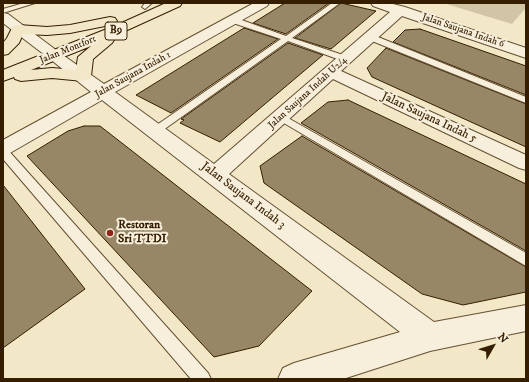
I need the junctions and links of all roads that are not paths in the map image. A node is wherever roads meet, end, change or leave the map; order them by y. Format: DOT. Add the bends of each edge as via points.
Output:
graph roads {
  1 [pos="176,3"];
  2 [pos="263,3"];
  3 [pos="337,3"];
  4 [pos="377,3"];
  5 [pos="26,4"];
  6 [pos="149,4"];
  7 [pos="400,10"];
  8 [pos="3,11"];
  9 [pos="3,16"];
  10 [pos="234,20"];
  11 [pos="116,25"];
  12 [pos="18,29"];
  13 [pos="370,37"];
  14 [pos="288,39"];
  15 [pos="3,51"];
  16 [pos="49,51"];
  17 [pos="526,53"];
  18 [pos="346,59"];
  19 [pos="3,62"];
  20 [pos="331,72"];
  21 [pos="3,76"];
  22 [pos="83,76"];
  23 [pos="3,80"];
  24 [pos="103,91"];
  25 [pos="526,100"];
  26 [pos="281,117"];
  27 [pos="155,131"];
  28 [pos="3,148"];
  29 [pos="3,152"];
  30 [pos="526,164"];
  31 [pos="215,175"];
  32 [pos="526,260"];
  33 [pos="526,318"];
  34 [pos="430,337"];
  35 [pos="202,379"];
  36 [pos="294,379"];
  1 -- 11 [label="main road, Jalan Montfort / B9"];
  2 -- 10 [label="street, Jalan Saujana Indah 1"];
  3 -- 14 [label="lane"];
  4 -- 7 [label="street, Jalan Saujana Indah 6"];
  5 -- 8 [label="lane"];
  6 -- 11 [label="main road, Jalan Montfort / B9"];
  7 -- 13 [label="street, Jalan Saujana Indah U2/4"];
  7 -- 17 [label="street, Jalan Saujana Indah 6"];
  9 -- 12 [label="street, Jalan Saujana Indah 3"];
  10 -- 14 [label="lane"];
  10 -- 24 [label="street, Jalan Saujana Indah 1"];
  11 -- 12 [label="main road" via="47,31"];
  11 -- 16 [label="main road, Jalan Montfort / B9"];
  11 -- 22 [label="main road" via="86,57"];
  12 -- 15 [label="main road" via="14,40"];
  12 -- 16 [label="street, Jalan Saujana Indah 3"];
  13 -- 18 [label="street, Jalan Saujana Indah U2/4"];
  13 -- 25 [label="lane"];
  14 -- 18 [label="lane"];
  14 -- 27 [label="lane"];
  16 -- 19 [label="main road, Jalan Montfort / B9"];
  16 -- 21 [label="main road, Jalan Montfort / B9"];
  16 -- 22 [label="street, Jalan Saujana Indah 3"];
  18 -- 20 [label="street, Jalan Saujana Indah U2/4"];
  20 -- 26 [label="street, Jalan Saujana Indah U2/4"];
  20 -- 30 [label="street, Jalan Saujana Indah 5"];
  22 -- 23 [label="main road" via="52,73"];
  22 -- 24 [label="street, Jalan Saujana Indah 3"];
  24 -- 27 [label="street, Jalan Saujana Indah 3"];
  24 -- 28 [label="street, Jalan Saujana Indah 1"];
  26 -- 31 [label="street, Jalan Saujana Indah U2/4"];
  26 -- 32 [label="lane"];
  27 -- 31 [label="street, Jalan Saujana Indah 3"];
  29 -- 35 [label="lane"];
  31 -- 34 [label="street, Jalan Saujana Indah 3"];
  33 -- 34 [label="street"];
  34 -- 36 [label="street"];
}
